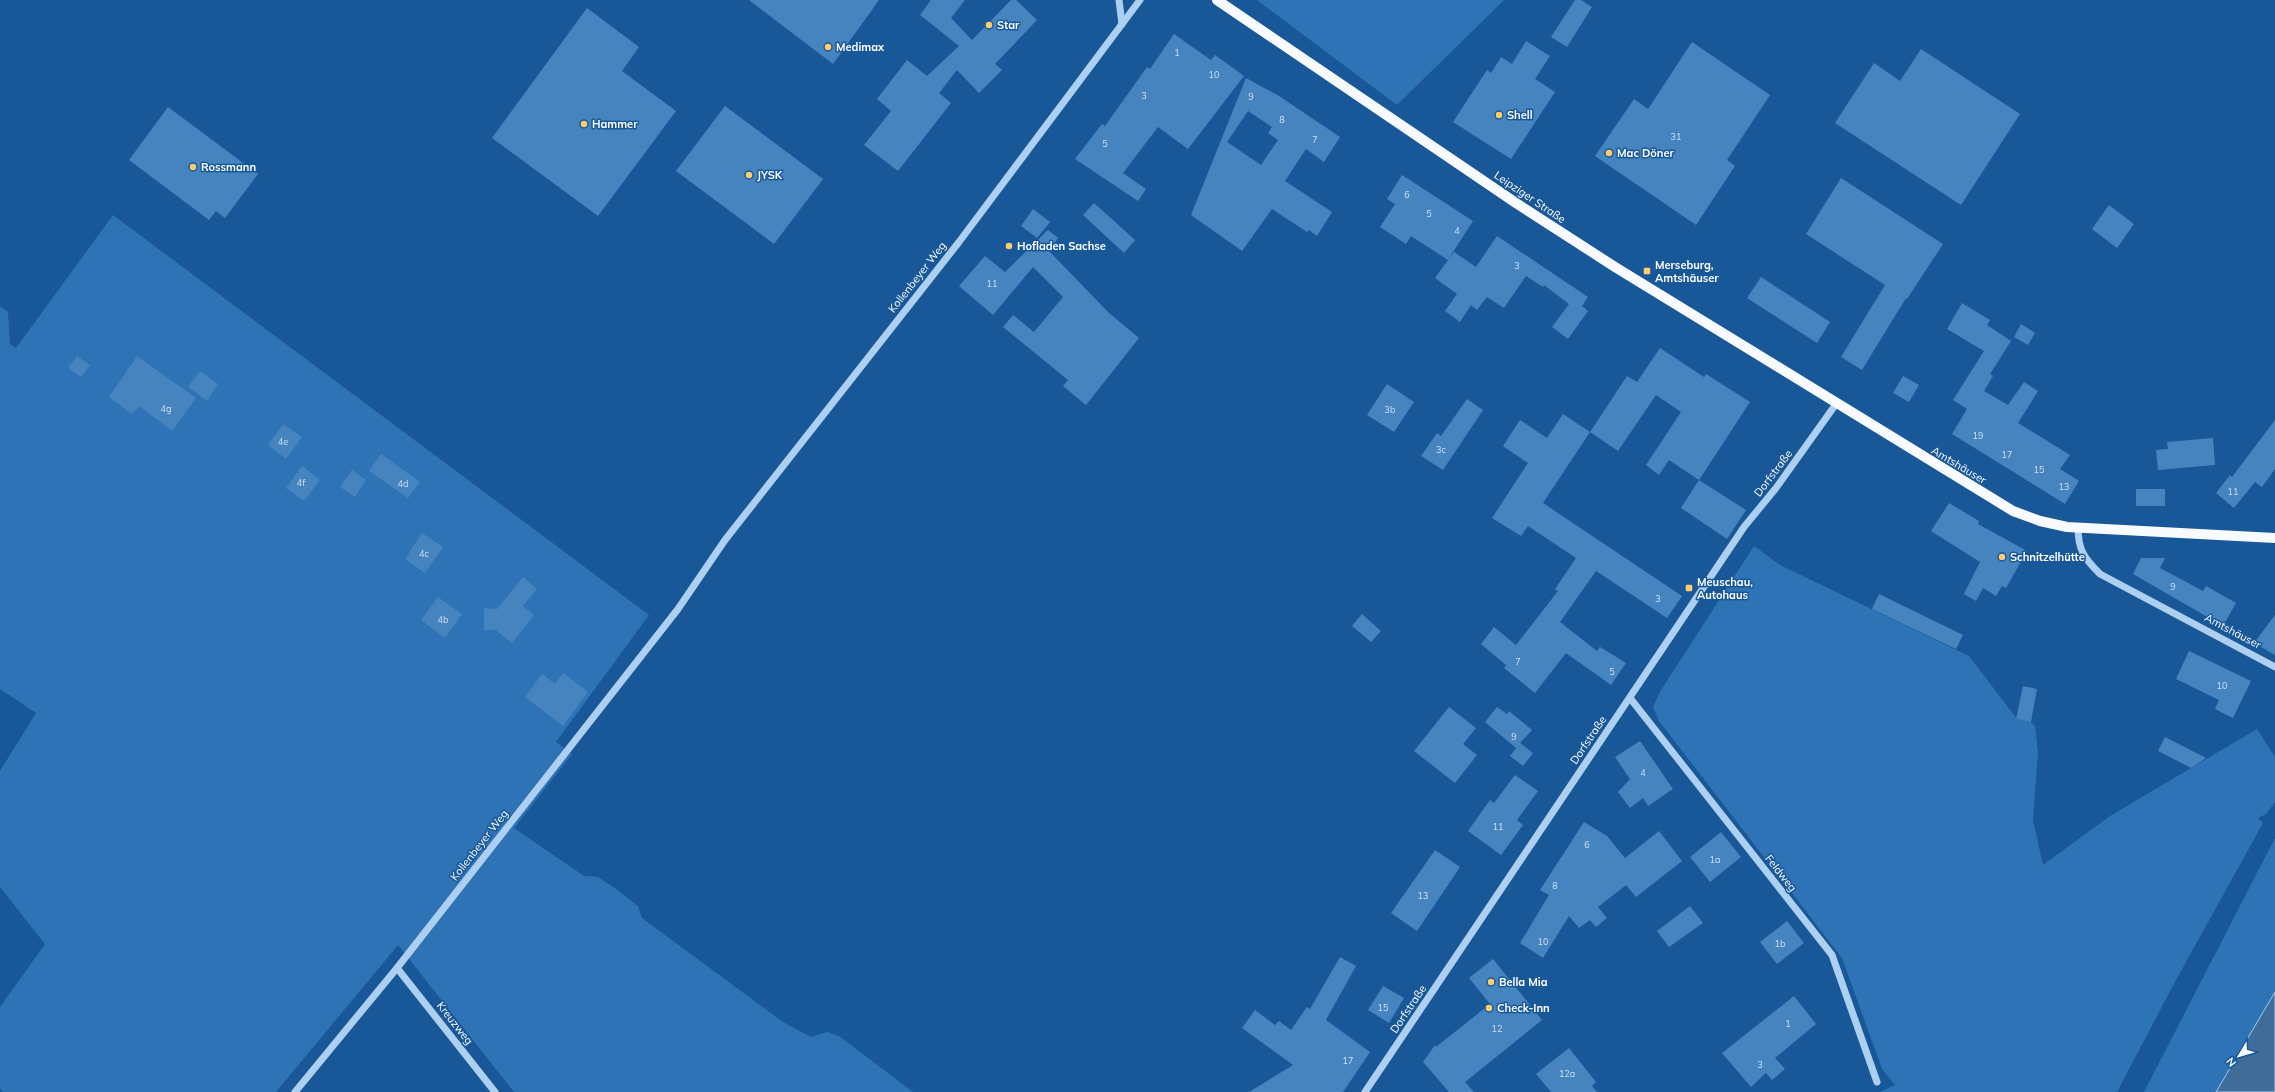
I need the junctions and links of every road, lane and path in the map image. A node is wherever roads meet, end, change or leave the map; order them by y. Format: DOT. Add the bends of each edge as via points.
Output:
graph roads {
  1 [pos="1119,0"];
  2 [pos="1140,0"];
  3 [pos="1217,0"];
  4 [pos="1122,24"];
  5 [pos="1836,404"];
  6 [pos="2078,528"];
  7 [pos="2275,538"];
  8 [pos="2275,667"];
  9 [pos="1630,698"];
  10 [pos="397,968"];
  11 [pos="1877,1082"];
  12 [pos="295,1092"];
  13 [pos="495,1092"];
  14 [pos="1366,1092"];
  1 -- 4 [label="street"];
  2 -- 4 [label="street, Kollenbeyer Weg"];
  3 -- 5 [label="main road, Leipziger Straße" via="1516,203"];
  4 -- 10 [label="street, Kollenbeyer Weg" via="959,242 725,540 678,609"];
  5 -- 6 [label="main road, Amtshäuser" via="2013,511 2040,521"];
  5 -- 9 [label="street, Dorfstraße" via="1776,488 1744,527"];
  6 -- 7 [label="main road, Amtshäuser"];
  6 -- 8 [label="street, Amtshäuser" via="2078,545 2088,562 2100,574"];
  9 -- 11 [label="street, Feldweg" via="1832,955"];
  9 -- 14 [label="street, Dorfstraße"];
  10 -- 12 [label="street, Kollenbeyer Weg"];
  10 -- 13 [label="street, Kreuzweg"];
}
